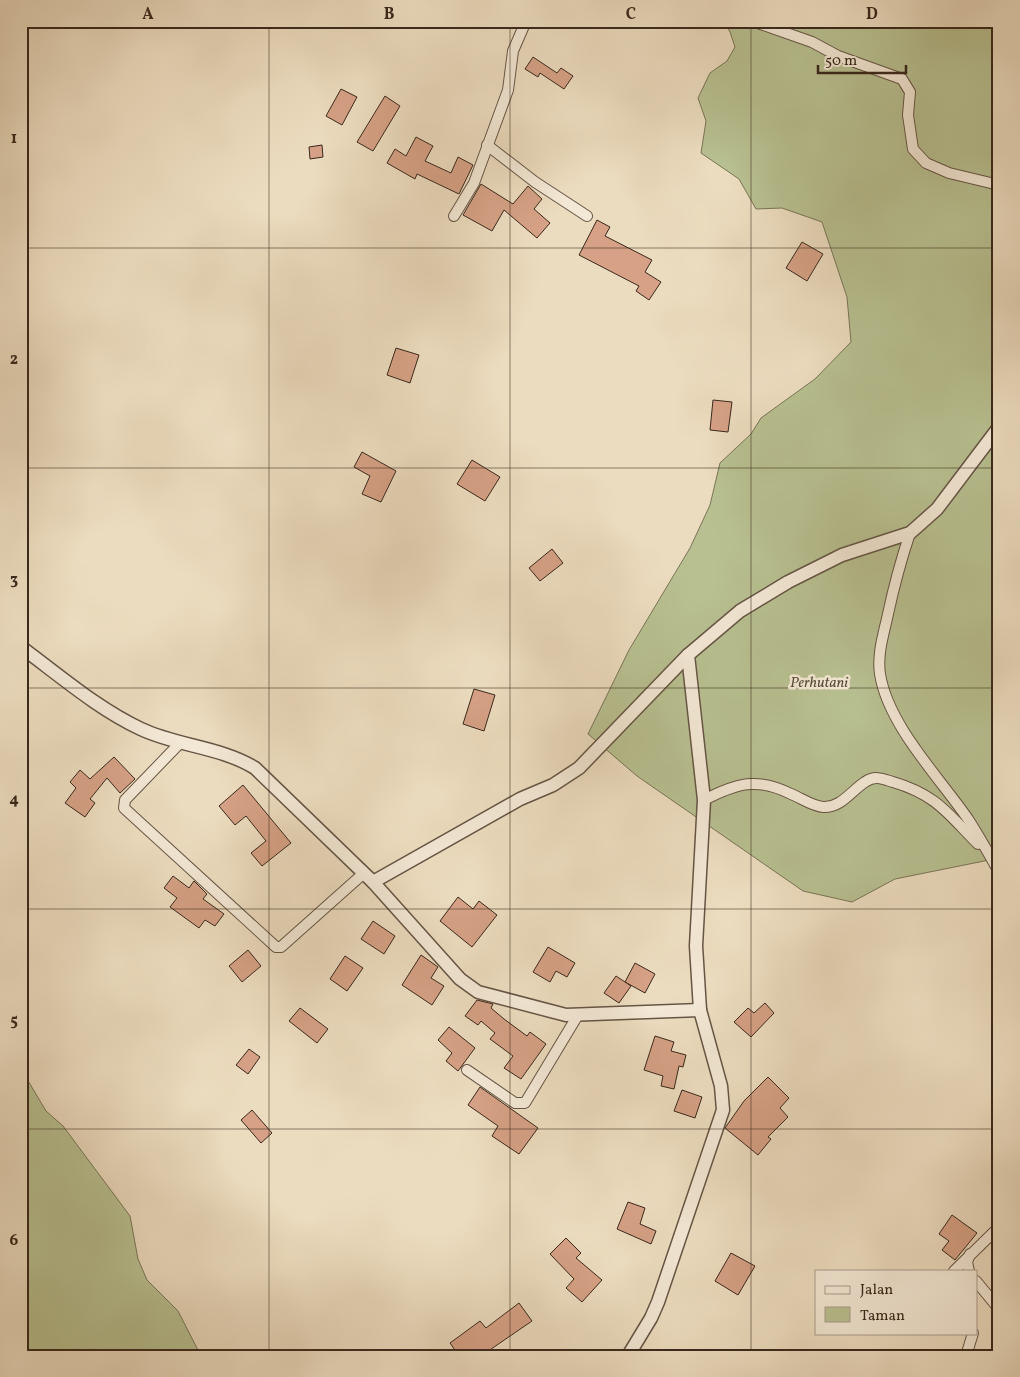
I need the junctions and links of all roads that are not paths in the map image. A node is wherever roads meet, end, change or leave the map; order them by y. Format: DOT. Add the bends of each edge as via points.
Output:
graph roads {
  1 [pos="526,21"];
  2 [pos="752,21"];
  3 [pos="487,145"];
  4 [pos="999,185"];
  5 [pos="454,216"];
  6 [pos="588,216"];
  7 [pos="999,427"];
  8 [pos="910,533"];
  9 [pos="21,647"];
  10 [pos="688,656"];
  11 [pos="180,743"];
  12 [pos="704,800"];
  13 [pos="988,853"];
  14 [pos="999,872"];
  15 [pos="368,877"];
  16 [pos="700,1010"];
  17 [pos="578,1015"];
  18 [pos="467,1070"];
  19 [pos="999,1227"];
  20 [pos="970,1253"];
  21 [pos="955,1270"];
  22 [pos="969,1270"];
  23 [pos="978,1283"];
  24 [pos="999,1309"];
  25 [pos="973,1334"];
  26 [pos="628,1356"];
  27 [pos="966,1356"];
  1 -- 3 [label="street" via="513,51 508,90"];
  2 -- 4 [label="street" via="902,79 910,92 908,115 913,149 926,163 949,173"];
  3 -- 5 [label="street" via="474,183"];
  3 -- 6 [label="street" via="535,182"];
  7 -- 8 [label="street" via="937,509"];
  8 -- 10 [label="street" via="842,555 788,582 740,611"];
  8 -- 13 [label="street" via="883,632 880,675 899,721"];
  9 -- 11 [label="street" via="123,719"];
  10 -- 12 [label="street"];
  10 -- 15 [label="street" via="591,757 567,777"];
  11 -- 15 [label="street" via="236,758 255,768"];
  11 -- 15 [label="street" via="126,800 124,808 276,947 281,947"];
  12 -- 13 [label="street" via="724,790 756,783 771,784 822,807 832,806 865,781 877,777 917,789 951,813"];
  12 -- 16 [label="street" via="696,946"];
  13 -- 14 [label="street"];
  15 -- 17 [label="street" via="468,986 489,996 566,1015"];
  16 -- 17 [label="street"];
  16 -- 26 [label="street" via="721,1086 722,1110 658,1302"];
  17 -- 18 [label="street" via="525,1103 515,1103"];
  19 -- 20 [label="street"];
  20 -- 21 [label="street"];
  20 -- 22 [label="street"];
  23 -- 24 [label="street"];
  25 -- 27 [label="street"];
}
